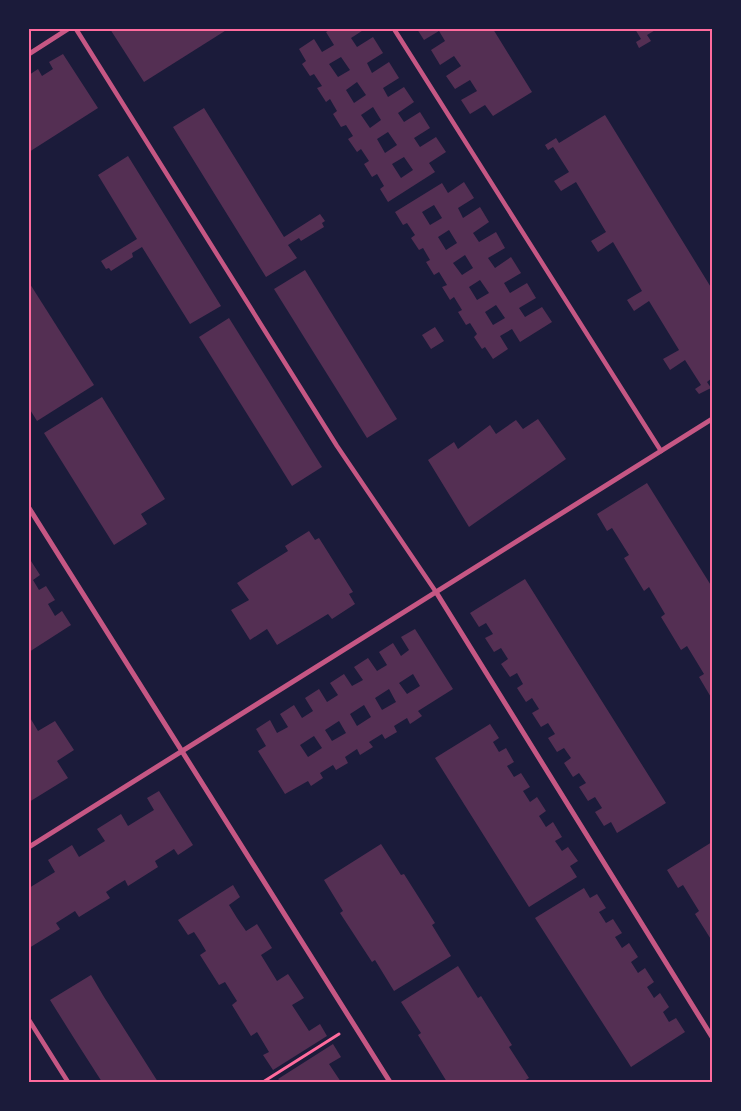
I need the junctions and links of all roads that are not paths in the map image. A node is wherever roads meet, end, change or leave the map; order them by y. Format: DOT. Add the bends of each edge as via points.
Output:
graph roads {
  1 [pos="68,29"];
  2 [pos="76,29"];
  3 [pos="394,29"];
  4 [pos="29,54"];
  5 [pos="712,419"];
  6 [pos="660,451"];
  7 [pos="29,508"];
  8 [pos="436,592"];
  9 [pos="182,751"];
  10 [pos="29,847"];
  11 [pos="29,1020"];
  12 [pos="712,1037"];
  13 [pos="68,1082"];
  14 [pos="390,1082"];
  1 -- 4 [label="street"];
  2 -- 8 [label="street" via="337,446"];
  3 -- 6 [label="street"];
  5 -- 6 [label="street"];
  6 -- 8 [label="street"];
  7 -- 9 [label="street"];
  8 -- 9 [label="street"];
  8 -- 12 [label="street"];
  9 -- 10 [label="street"];
  9 -- 14 [label="street"];
  11 -- 13 [label="street"];
}
